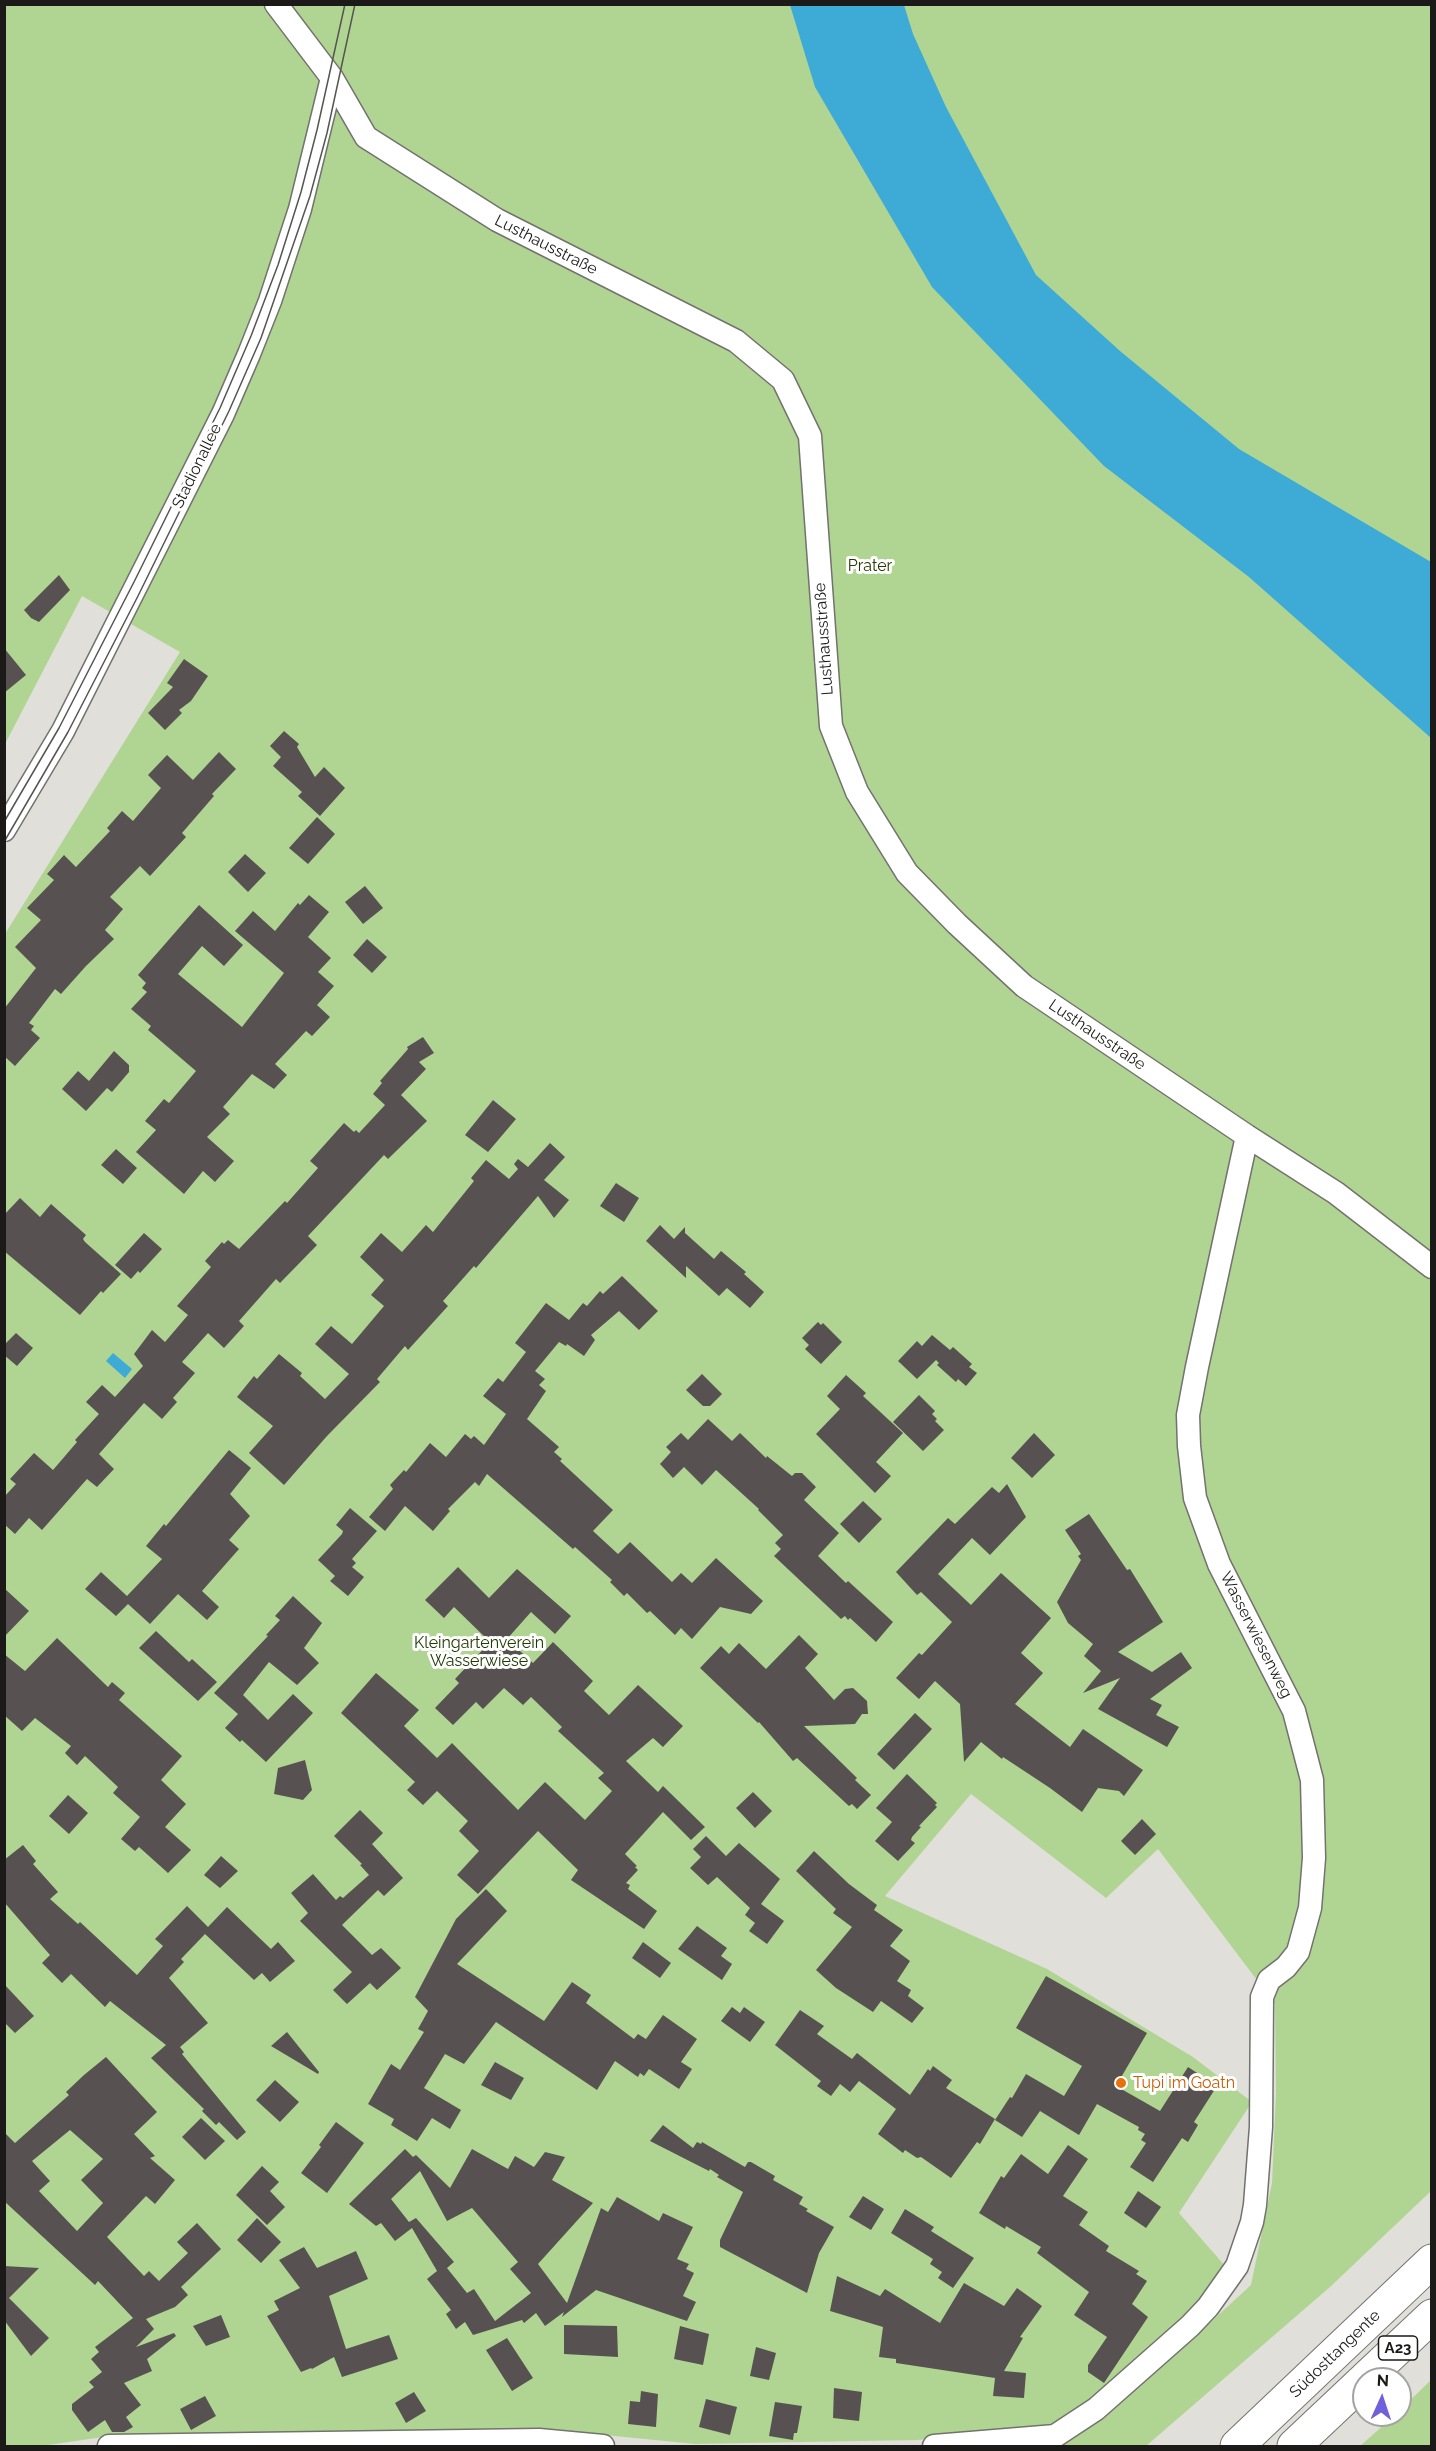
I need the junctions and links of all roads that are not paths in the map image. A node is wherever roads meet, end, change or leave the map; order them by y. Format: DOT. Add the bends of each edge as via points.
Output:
graph roads {
  1 [pos="276,4"];
  2 [pos="332,78"];
  3 [pos="4,830"];
  4 [pos="1247,1136"];
  5 [pos="1431,1267"];
  6 [pos="1431,2261"];
  7 [pos="1431,2316"];
  8 [pos="1378,2367"];
  9 [pos="1352,2391"];
  10 [pos="109,2446"];
  11 [pos="603,2446"];
  12 [pos="934,2446"];
  13 [pos="1237,2446"];
  14 [pos="1294,2446"];
  1 -- 2 [label="street, Lusthausstraße"];
  2 -- 3 [label="street, Stadionallee" via="300,209 245,364 63,731"];
  2 -- 4 [label="street, Lusthausstraße" via="366,137 497,220 736,341 783,380 810,436 831,726 857,792 907,873 1024,986"];
  4 -- 5 [label="street, Lusthausstraße" via="1336,1193"];
  4 -- 12 [label="street, Wasserwiesenweg" via="1188,1415 1189,1446 1195,1498 1219,1564 1294,1712 1312,1780 1314,1858 1310,1908 1298,1952 1269,1980 1262,1997 1261,2127 1255,2205 1248,2236 1230,2279 1190,2326 1096,2409 1055,2436"];
  6 -- 13 [label="highway, Südosttangente / A23"];
  7 -- 8 [label="highway, A23"];
  9 -- 14 [label="highway, A23"];
  10 -- 11 [label="street" via="539,2440"];
}
